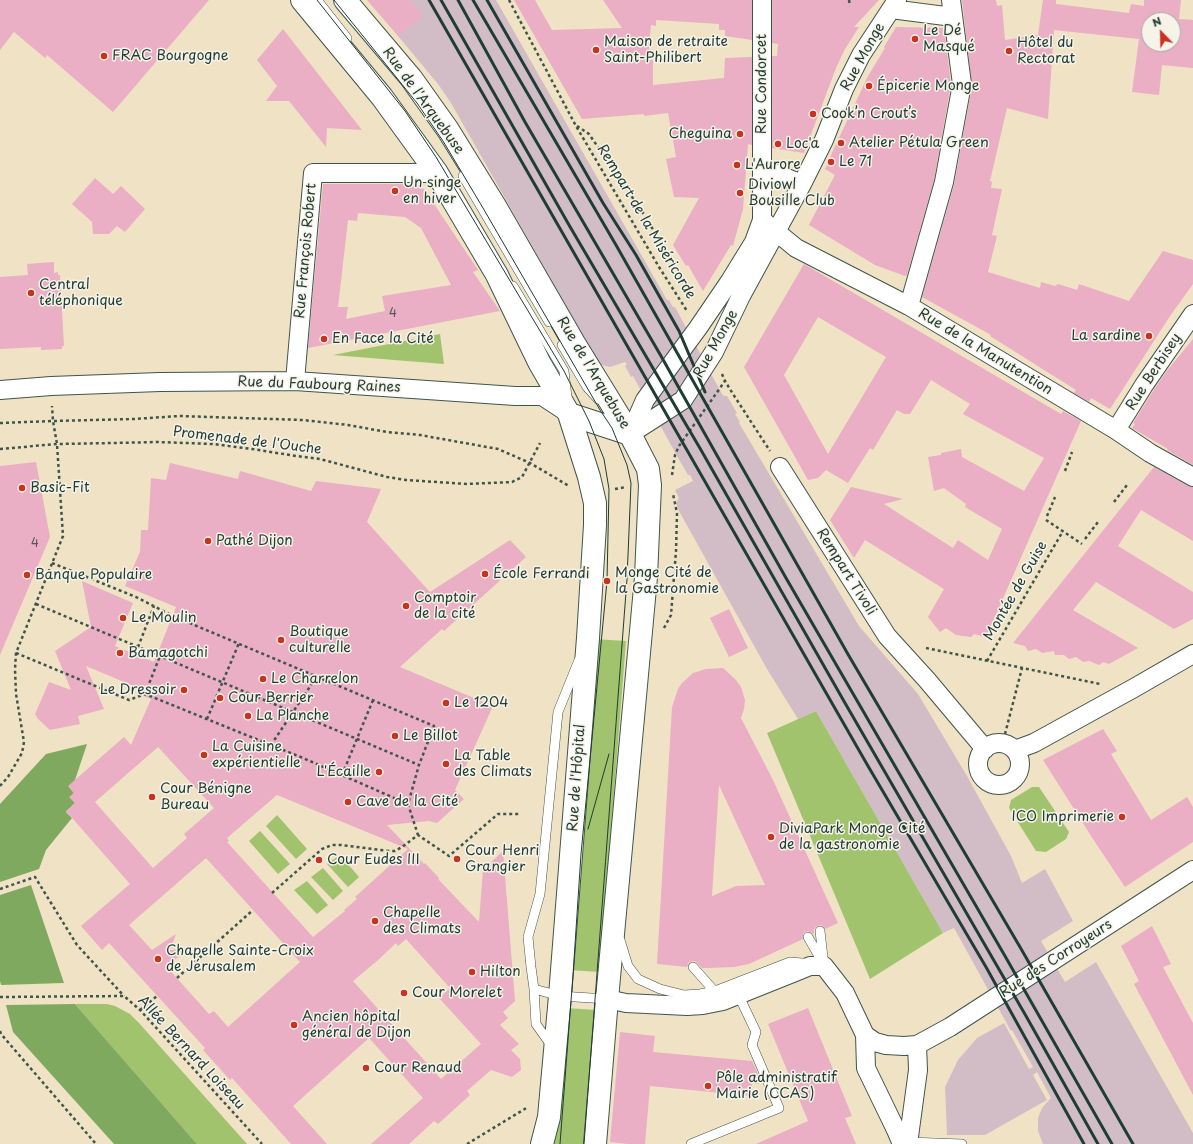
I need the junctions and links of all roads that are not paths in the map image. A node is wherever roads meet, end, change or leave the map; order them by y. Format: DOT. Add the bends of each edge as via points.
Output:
graph roads {
  1 [pos="302,0"];
  2 [pos="317,0"];
  3 [pos="334,0"];
  4 [pos="345,0"];
  5 [pos="762,0"];
  6 [pos="894,5"];
  7 [pos="952,8"];
  8 [pos="354,24"];
  9 [pos="352,43"];
  10 [pos="427,144"];
  11 [pos="459,168"];
  12 [pos="762,168"];
  13 [pos="436,173"];
  14 [pos="802,184"];
  15 [pos="762,220"];
  16 [pos="776,231"];
  17 [pos="909,306"];
  18 [pos="1193,314"];
  19 [pos="295,381"];
  20 [pos="0,390"];
  21 [pos="569,414"];
  22 [pos="1116,430"];
  23 [pos="630,434"];
  24 [pos="780,467"];
  25 [pos="1193,477"];
  26 [pos="588,638"];
  27 [pos="1193,654"];
  28 [pos="1009,747"];
  29 [pos="985,749"];
  30 [pos="1193,870"];
  31 [pos="614,920"];
  32 [pos="820,931"];
  33 [pos="808,937"];
  34 [pos="817,966"];
  35 [pos="696,967"];
  36 [pos="534,990"];
  37 [pos="725,995"];
  38 [pos="560,996"];
  39 [pos="607,999"];
  40 [pos="865,1035"];
  41 [pos="917,1045"];
  42 [pos="555,1051"];
  43 [pos="906,1143"];
  44 [pos="542,1144"];
  45 [pos="595,1144"];
  46 [pos="691,1144"];
  47 [pos="962,1144"];
  1 -- 13 [label="main road" via="382,97"];
  2 -- 9 [label="lane"];
  3 -- 8 [label="lane"];
  4 -- 23 [label="main road, Rue de l'Arquebuse" via="411,78 448,130"];
  5 -- 12 [label="street, Rue Condorcet"];
  6 -- 7 [label="street, Rue Monge"];
  6 -- 14 [label="street, Rue Monge" via="861,55"];
  7 -- 17 [label="street" via="962,84 944,182"];
  10 -- 21 [label="lane, Rue de l'Arquebuse" via="564,371"];
  11 -- 23 [label="lane, Rue de l'Arquebuse" via="587,387"];
  12 -- 14 [label="street"];
  12 -- 15 [label="street, Rue Condorcet"];
  13 -- 19 [label="street, Rue François Robert" via="313,172"];
  13 -- 21 [label="main road" via="497,275 539,362"];
  14 -- 16 [label="street, Rue Monge"];
  15 -- 16 [label="street"];
  15 -- 23 [label="street, Rue Monge" via="754,242 730,281 646,400"];
  16 -- 17 [label="street, Rue de la Manutention" via="796,248"];
  16 -- 23 [label="street, Rue Monge" via="714,352 683,400"];
  17 -- 22 [label="street, Rue de la Manutention"];
  18 -- 22 [label="street, Rue Berbisey"];
  19 -- 20 [label="street, Rue du Faubourg Raines" via="160,382"];
  19 -- 21 [label="street, Rue du Faubourg Raines" via="542,396"];
  21 -- 23 [label="main road, Rue du Faubourg Raines"];
  21 -- 26 [label="main road, Rue de l'Hôpital" via="595,503"];
  22 -- 25 [label="street, Rue de la Manutention"];
  23 -- 31 [label="main road" via="648,469 650,485 646,577"];
  24 -- 29 [label="street, Rempart Tivoli" via="887,636"];
  26 -- 36 [label="lane" via="558,712 540,894 528,937"];
  26 -- 38 [label="main road, Rue de l'Hôpital"];
  27 -- 28 [label="street" via="1034,743"];
  28 -- 29 [label="street" via="992,744"];
  28 -- 29 [label="street" via="1018,756 1020,765 1018,774 1012,781 1003,785 989,782 980,772 979,758"];
  30 -- 41 [label="street, Rue des Corroyeurs" via="950,1027"];
  31 -- 37 [label="lane" via="628,966 638,979 660,989 684,995"];
  31 -- 39 [label="main road"];
  32 -- 34 [label="lane"];
  33 -- 34 [label="lane"];
  34 -- 37 [label="street"];
  34 -- 37 [label="lane" via="790,962"];
  34 -- 40 [label="street" via="845,993"];
  35 -- 37 [label="lane"];
  36 -- 38 [label="lane"];
  36 -- 42 [label="lane" via="536,1024"];
  37 -- 39 [label="street" via="703,1005 687,1006 626,1003"];
  37 -- 46 [label="lane" via="756,1032 752,1045 779,1108"];
  38 -- 39 [label="lane"];
  38 -- 42 [label="main road, Rue de l'Hôpital"];
  39 -- 45 [label="main road"];
  40 -- 41 [label="street, Rue des Corroyeurs" via="875,1042 886,1045"];
  40 -- 43 [label="street" via="866,1068 896,1130"];
  41 -- 43 [label="street" via="918,1070"];
  42 -- 44 [label="main road, Rue de l'Hôpital" via="549,1116"];
  43 -- 47 [label="lane"];
}
